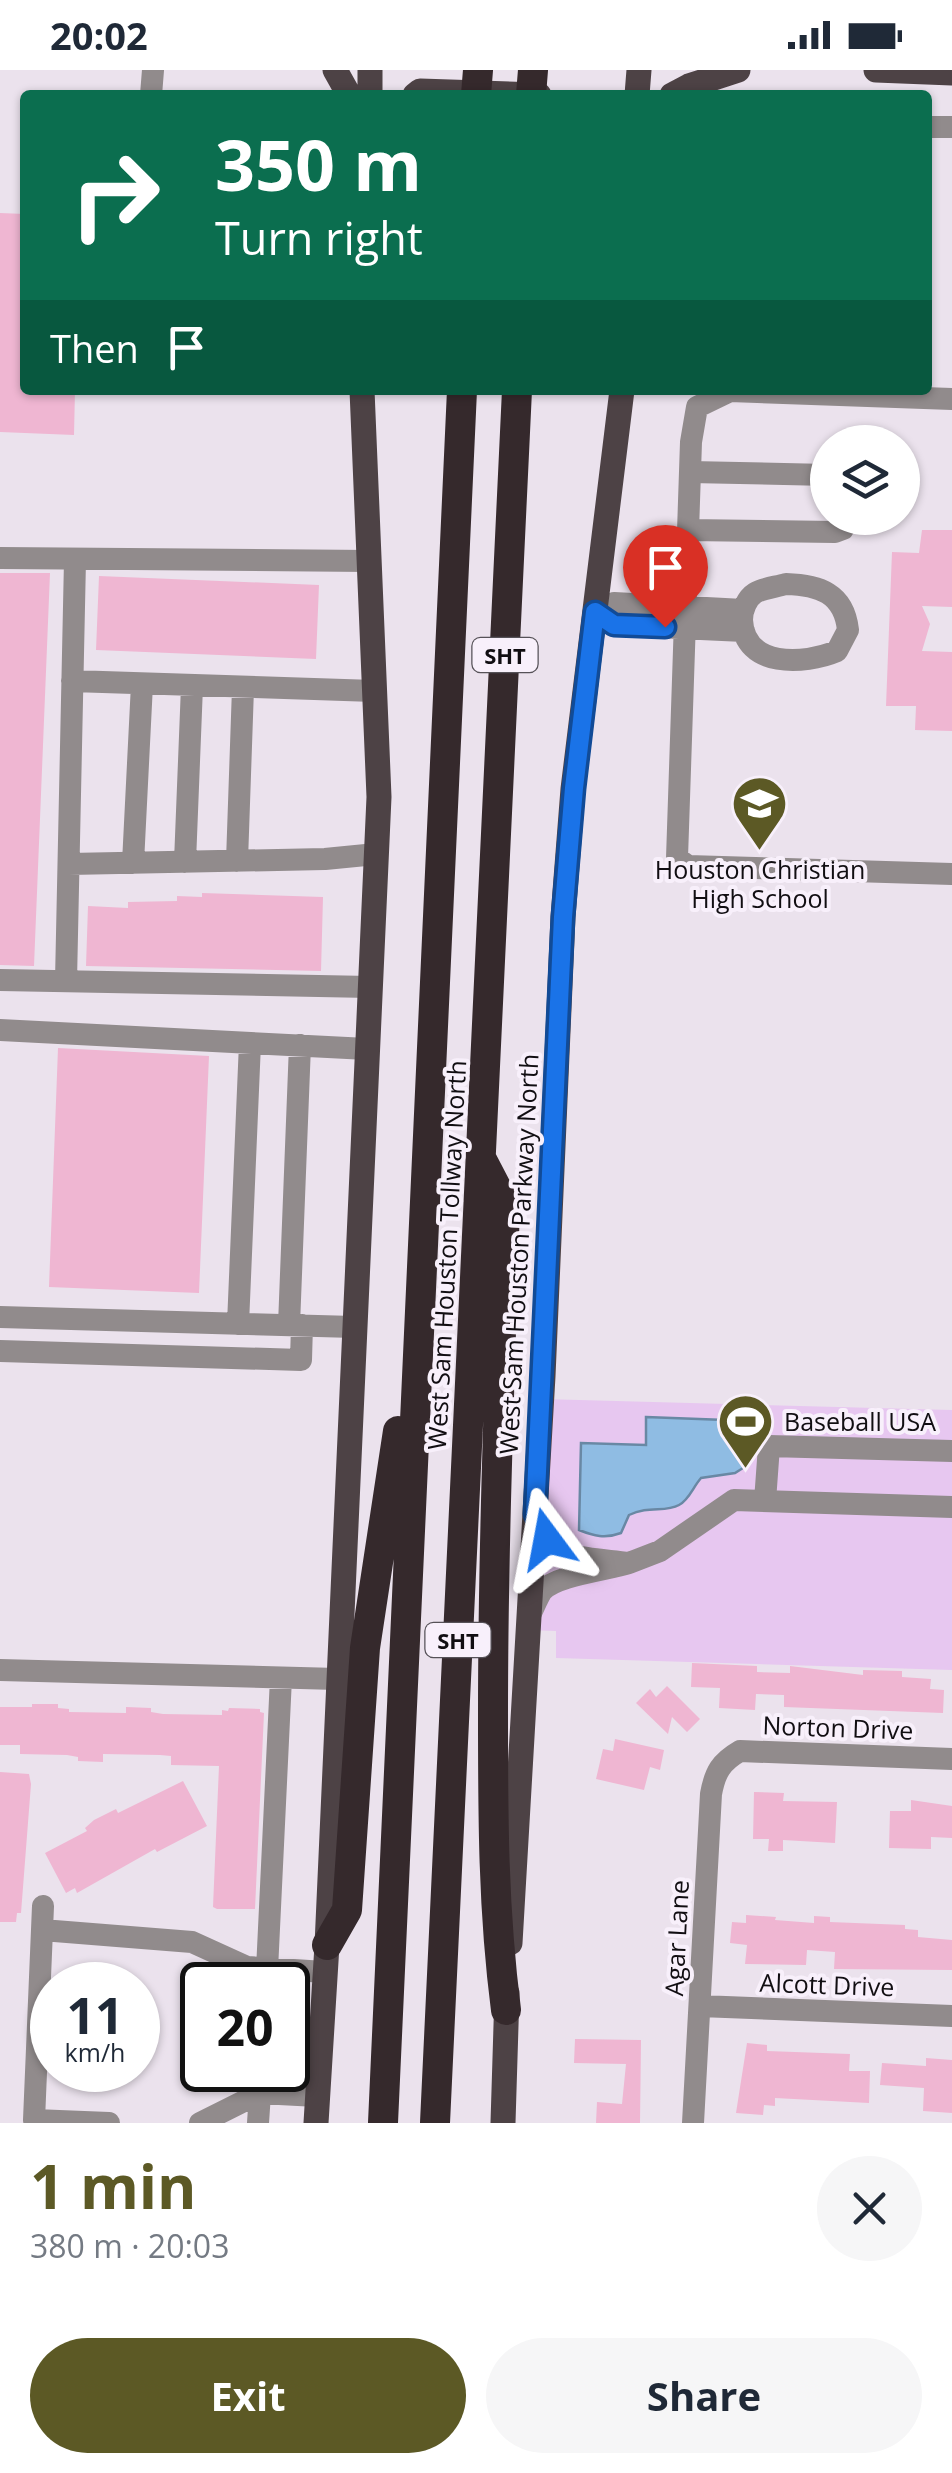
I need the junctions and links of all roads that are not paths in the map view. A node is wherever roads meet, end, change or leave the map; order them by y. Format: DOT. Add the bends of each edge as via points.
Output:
graph roads {
  1 [pos="738,70"];
  2 [pos="876,70"];
  3 [pos="952,74"];
  4 [pos="681,90"];
  5 [pos="362,395"];
  6 [pos="462,395"];
  7 [pos="518,395"];
  8 [pos="622,395"];
  9 [pos="721,395"];
  10 [pos="841,395"];
  11 [pos="952,399"];
  12 [pos="690,472"];
  13 [pos="810,475"];
  14 [pos="688,530"];
  15 [pos="810,532"];
  16 [pos="0,558"];
  17 [pos="74,560"];
  18 [pos="369,561"];
  19 [pos="595,612"];
  20 [pos="685,617"];
  21 [pos="743,621"];
  22 [pos="72,682"];
  23 [pos="142,684"];
  24 [pos="192,686"];
  25 [pos="243,688"];
  26 [pos="374,692"];
  27 [pos="376,854"];
  28 [pos="237,861"];
  29 [pos="185,862"];
  30 [pos="133,863"];
  31 [pos="68,864"];
  32 [pos="952,874"];
  33 [pos="0,980"];
  34 [pos="66,981"];
  35 [pos="370,987"];
  36 [pos="0,1030"];
  37 [pos="250,1043"];
  38 [pos="300,1045"];
  39 [pos="367,1049"];
  40 [pos="481,1158"];
  41 [pos="423,1250"];
  42 [pos="0,1316"];
  43 [pos="238,1324"];
  44 [pos="296,1325"];
  45 [pos="354,1327"];
  46 [pos="0,1351"];
  47 [pos="952,1451"];
  48 [pos="764,1501"];
  49 [pos="952,1506"];
  50 [pos="535,1514"];
  51 [pos="629,1562"];
  52 [pos="529,1616"];
  53 [pos="0,1670"];
  54 [pos="281,1678"];
  55 [pos="337,1679"];
  56 [pos="952,1759"];
  57 [pos="725,1760"];
  58 [pos="43,1906"];
  59 [pos="42,1930"];
  60 [pos="326,1958"];
  61 [pos="235,1962"];
  62 [pos="274,1962"];
  63 [pos="309,1962"];
  64 [pos="700,2006"];
  65 [pos="506,2010"];
  66 [pos="952,2016"];
  67 [pos="260,2093"];
  68 [pos="317,2096"];
  69 [pos="202,2122"];
  70 [pos="109,2123"];
  71 [pos="258,2123"];
  72 [pos="316,2123"];
  73 [pos="383,2123"];
  74 [pos="435,2123"];
  75 [pos="503,2123"];
  76 [pos="693,2123"];
  1 -- 4 [label="main road"];
  2 -- 3 [label="main road"];
  5 -- 18 [label="main road"];
  6 -- 41 [label="highway, West Sam Houston Tollway North / SHT"];
  7 -- 40 [label="highway, West Sam Houston Tollway North / SHT"];
  8 -- 19 [label="main road, West Sam Houston Parkway North"];
  9 -- 12 [label="street" via="698,406"];
  10 -- 11 [label="street"];
  12 -- 13 [label="street"];
  12 -- 14 [label="street"];
  14 -- 15 [label="street"];
  14 -- 20 [label="street"];
  16 -- 17 [label="street"];
  17 -- 18 [label="street"];
  17 -- 22 [label="street"];
  18 -- 26 [label="main road"];
  19 -- 20 [label="street" via="614,603"];
  19 -- 50 [label="main road, West Sam Houston Parkway North" via="563,917"];
  20 -- 21 [label="street"];
  20 -- 32 [label="street" via="677,858 688,866"];
  22 -- 23 [label="street"];
  22 -- 31 [label="street"];
  23 -- 24 [label="street"];
  23 -- 30 [label="street"];
  24 -- 25 [label="street"];
  24 -- 29 [label="street"];
  25 -- 26 [label="street"];
  25 -- 28 [label="street"];
  26 -- 27 [label="main road"];
  27 -- 28 [label="street"];
  27 -- 35 [label="main road"];
  28 -- 29 [label="street"];
  29 -- 30 [label="street"];
  30 -- 31 [label="street"];
  31 -- 34 [label="street"];
  33 -- 34 [label="street"];
  34 -- 35 [label="street"];
  35 -- 39 [label="main road"];
  36 -- 37 [label="street"];
  37 -- 38 [label="street"];
  37 -- 43 [label="street"];
  38 -- 39 [label="street"];
  38 -- 44 [label="street"];
  39 -- 45 [label="main road"];
  40 -- 65 [label="highway" via="506,1204 493,1716 495,1911"];
  40 -- 74 [label="highway, West Sam Houston Tollway North / SHT"];
  41 -- 60 [label="highway" via="365,1648 347,1910"];
  41 -- 73 [label="highway, West Sam Houston Tollway North / SHT"];
  42 -- 43 [label="street"];
  43 -- 44 [label="street"];
  44 -- 45 [label="street"];
  44 -- 46 [label="street" via="302,1360"];
  45 -- 55 [label="main road"];
  47 -- 48 [label="street" via="769,1446"];
  48 -- 49 [label="street"];
  48 -- 51 [label="street" via="734,1500 660,1552"];
  50 -- 51 [label="street" via="547,1539 566,1552"];
  50 -- 52 [label="main road, West Sam Houston Parkway North"];
  51 -- 52 [label="street" via="564,1578 543,1590"];
  52 -- 65 [label="main road, West Sam Houston Parkway North"];
  53 -- 54 [label="street"];
  54 -- 55 [label="street"];
  54 -- 62 [label="street"];
  55 -- 60 [label="main road"];
  56 -- 57 [label="street, Norton Drive" via="740,1751"];
  57 -- 64 [label="street, Agar Lane" via="711,1794"];
  58 -- 59 [label="street"];
  59 -- 61 [label="street" via="192,1942"];
  59 -- 70 [label="street" via="34,2120"];
  60 -- 63 [label="street"];
  60 -- 68 [label="main road"];
  64 -- 66 [label="street, Alcott Drive"];
  64 -- 76 [label="street, Agar Lane"];
  65 -- 75 [label="main road, West Sam Houston Parkway North"];
  67 -- 68 [label="street"];
  67 -- 69 [label="street"];
  67 -- 71 [label="street"];
  68 -- 72 [label="main road"];
}
